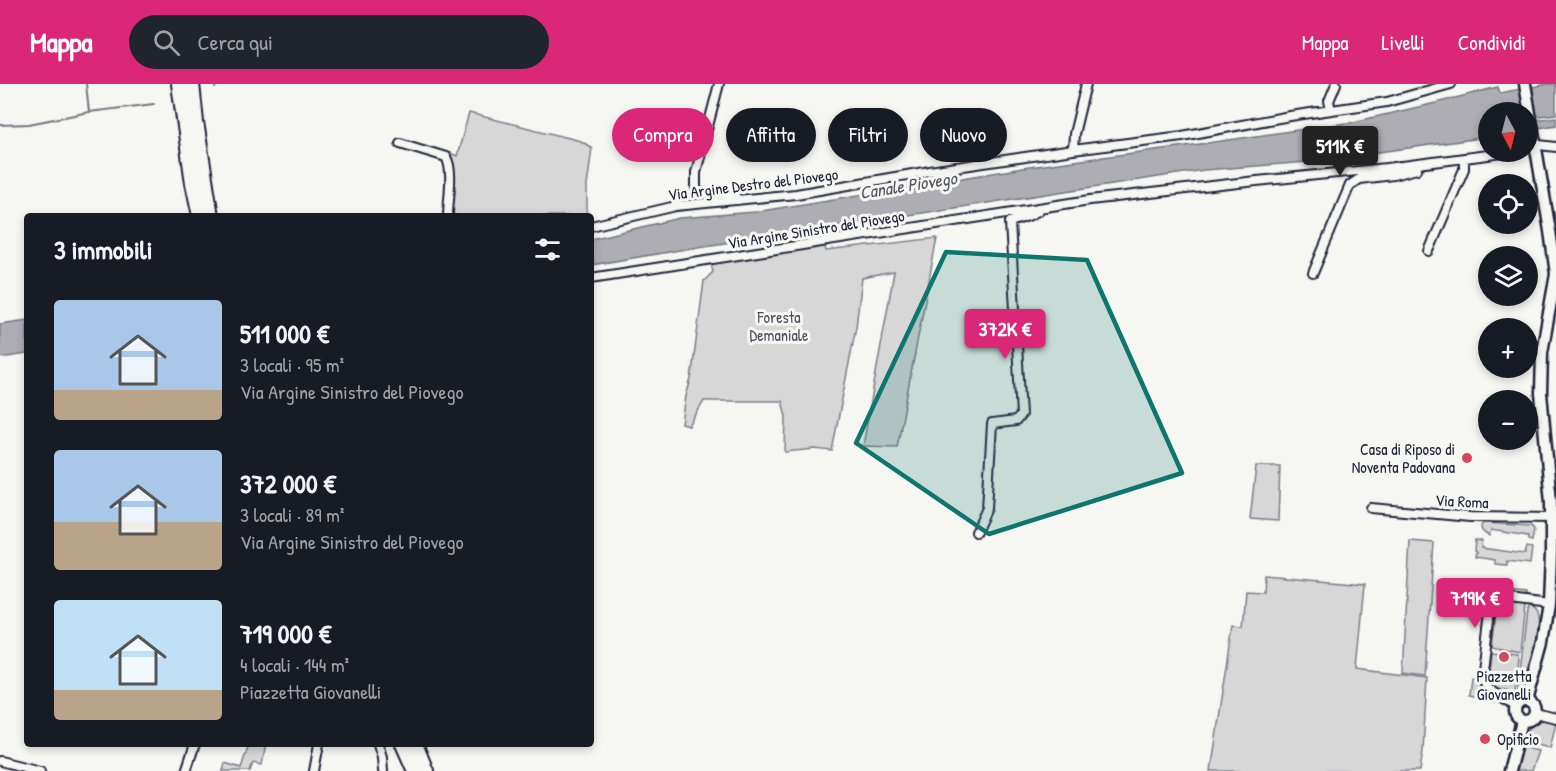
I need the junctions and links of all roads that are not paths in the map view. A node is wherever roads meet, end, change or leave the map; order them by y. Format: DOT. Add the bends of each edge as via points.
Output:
graph roads {
  1 [pos="180,84"];
  2 [pos="192,84"];
  3 [pos="719,84"];
  4 [pos="1086,84"];
  5 [pos="1336,84"];
  6 [pos="1451,84"];
  7 [pos="1525,84"];
  8 [pos="1528,102"];
  9 [pos="1330,110"];
  10 [pos="400,143"];
  11 [pos="1538,147"];
  12 [pos="1556,147"];
  13 [pos="1073,150"];
  14 [pos="1478,156"];
  15 [pos="1464,158"];
  16 [pos="1438,162"];
  17 [pos="1534,162"];
  18 [pos="738,200"];
  19 [pos="1044,207"];
  20 [pos="199,213"];
  21 [pos="211,213"];
  22 [pos="448,213"];
  23 [pos="594,225"];
  24 [pos="1429,251"];
  25 [pos="1555,256"];
  26 [pos="1313,273"];
  27 [pos="594,278"];
  28 [pos="1554,502"];
  29 [pos="1371,508"];
  30 [pos="1552,518"];
  31 [pos="976,532"];
  32 [pos="1554,554"];
  33 [pos="1549,604"];
  34 [pos="1527,701"];
  35 [pos="1516,707"];
  36 [pos="1536,712"];
  37 [pos="1556,718"];
  38 [pos="1522,721"];
  39 [pos="194,747"];
  40 [pos="318,747"];
  41 [pos="379,747"];
  42 [pos="405,747"];
  43 [pos="416,747"];
  44 [pos="0,761"];
  45 [pos="38,771"];
  46 [pos="186,771"];
  47 [pos="314,771"];
  48 [pos="383,771"];
  49 [pos="415,771"];
  50 [pos="426,771"];
  51 [pos="1509,771"];
  1 -- 20 [label="highway"];
  2 -- 21 [label="highway"];
  3 -- 18 [label="street" via="696,188 699,193 735,196"];
  4 -- 13 [label="street"];
  5 -- 9 [label="street"];
  6 -- 9 [label="street, Via Argine Destro del Piovego" via="1395,100"];
  7 -- 8 [label="street"];
  9 -- 13 [label="street, Via Argine Destro del Piovego"];
  10 -- 22 [label="street" via="446,157 450,171"];
  11 -- 12 [label="street"];
  13 -- 18 [label="street, Via Argine Destro del Piovego"];
  14 -- 15 [label="street, Via Argine Sinistro del Piovego"];
  15 -- 16 [label="street, Via Argine Sinistro del Piovego"];
  15 -- 24 [label="street" via="1464,169"];
  16 -- 19 [label="street, Via Argine Sinistro del Piovego"];
  16 -- 26 [label="street, Via Argine Sinistro del Piovego" via="1393,175 1359,179 1350,185"];
  17 -- 25 [label="street"];
  18 -- 23 [label="street, Via Argine Destro del Piovego" via="676,206"];
  19 -- 27 [label="street, Via Argine Sinistro del Piovego"];
  19 -- 31 [label="street, Via Argine Sinistro del Piovego" via="1010,222 1022,415 1016,421 992,424 987,508"];
  25 -- 28 [label="street" via="1556,274 1542,352 1541,393"];
  28 -- 30 [label="street"];
  29 -- 30 [label="street, Via Roma" via="1470,517"];
  30 -- 32 [label="street"];
  32 -- 33 [label="street"];
  33 -- 34 [label="street"];
  33 -- 35 [label="street" via="1502,598 1493,603 1490,611 1483,683"];
  34 -- 35 [label="street"];
  34 -- 36 [label="street"];
  35 -- 38 [label="street" via="1516,717"];
  36 -- 37 [label="street"];
  36 -- 38 [label="street" via="1529,721"];
  38 -- 51 [label="street"];
  39 -- 46 [label="street"];
  40 -- 47 [label="street"];
  41 -- 48 [label="street"];
  42 -- 49 [label="highway"];
  43 -- 50 [label="highway"];
  44 -- 45 [label="street"];
}
